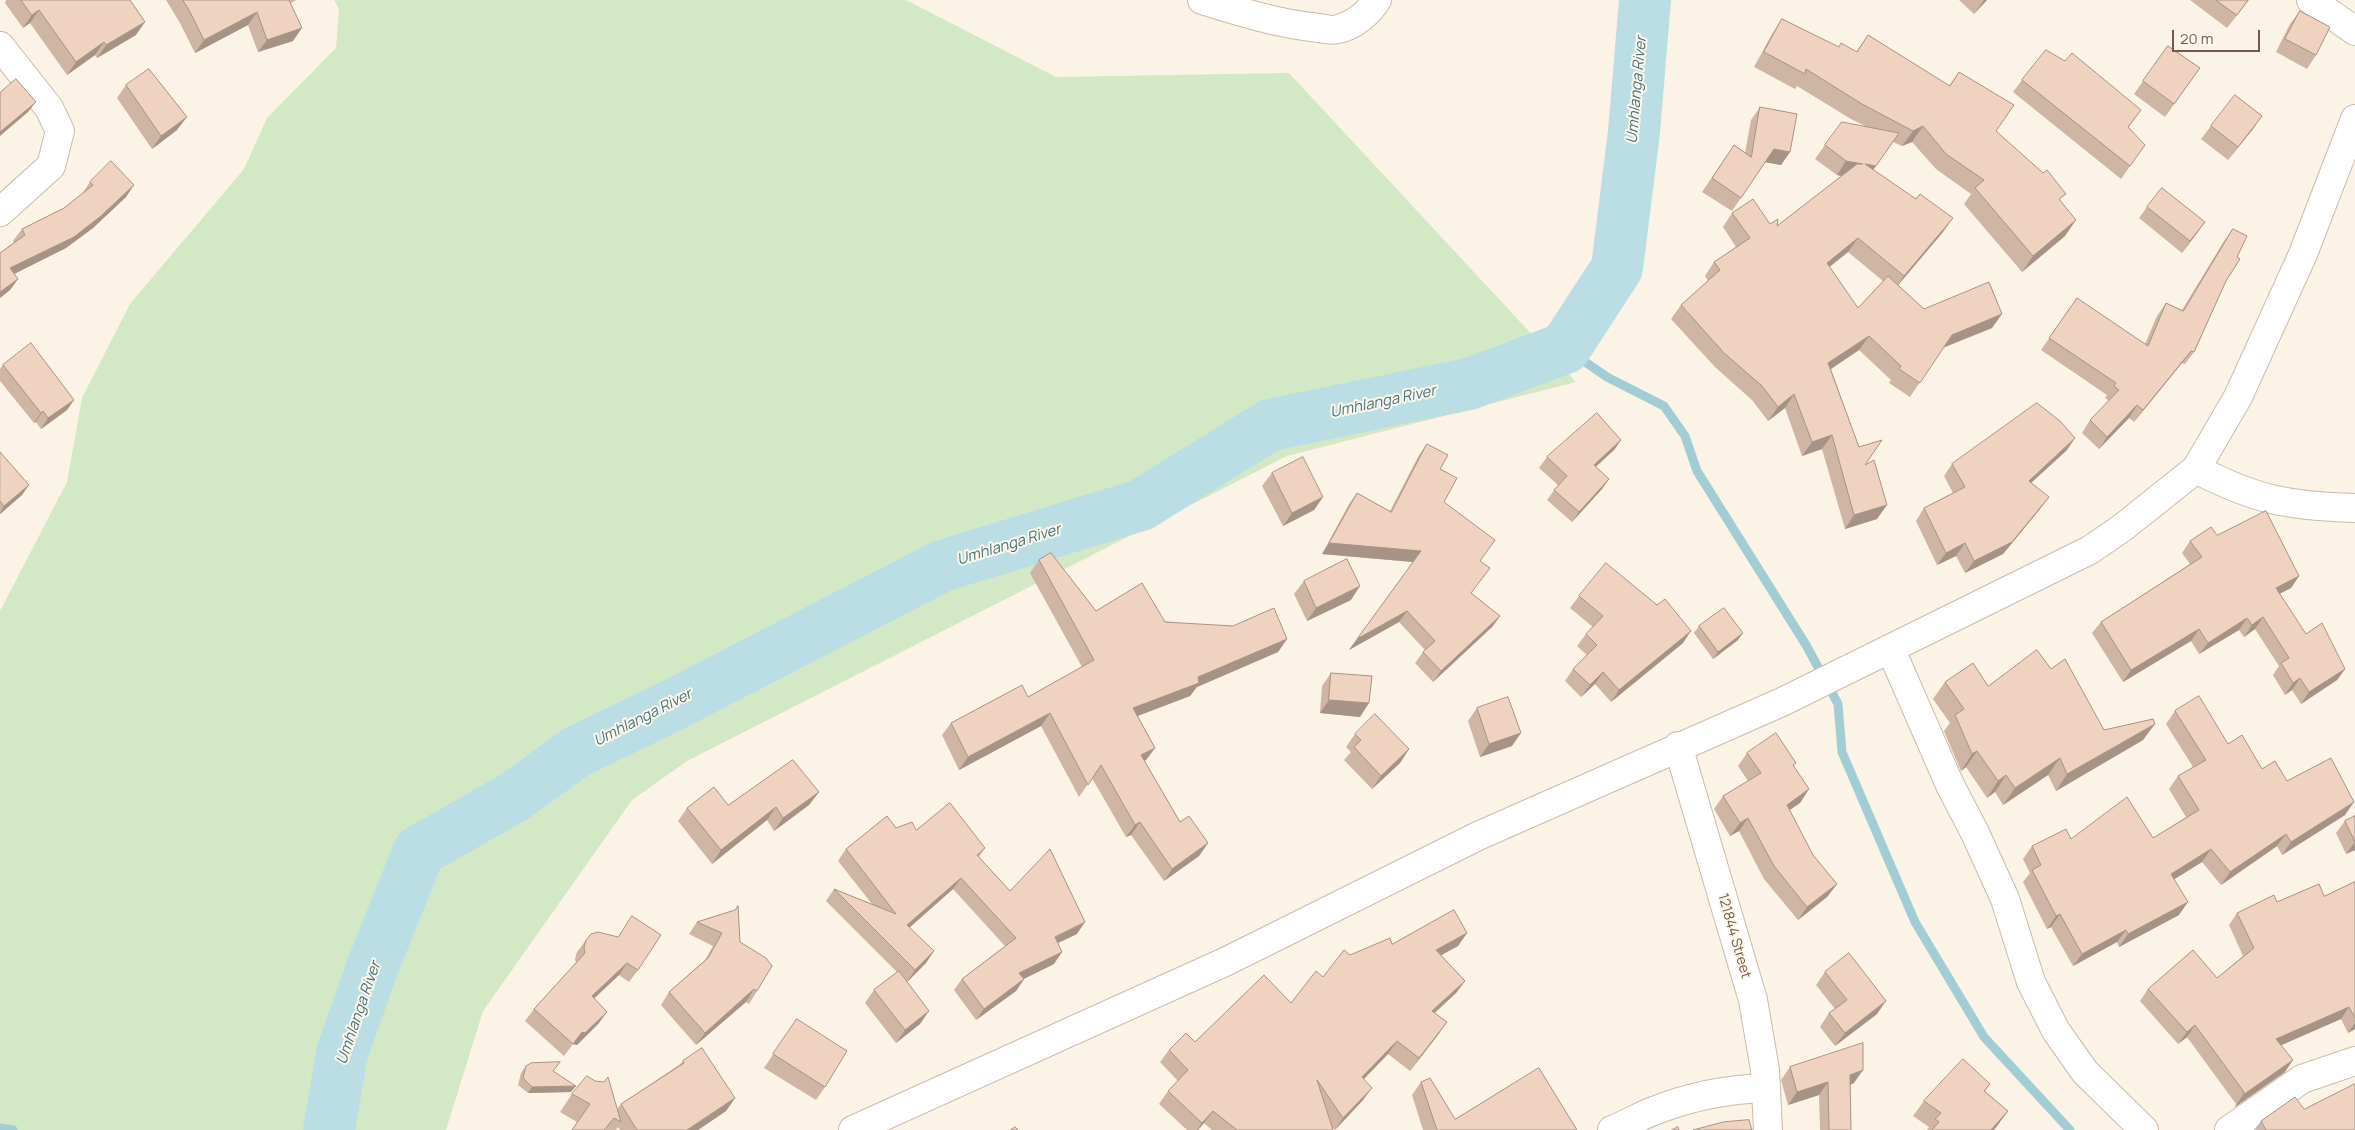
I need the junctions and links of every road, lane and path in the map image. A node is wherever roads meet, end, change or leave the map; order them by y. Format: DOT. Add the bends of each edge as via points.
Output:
graph roads {
  1 [pos="1202,0"];
  2 [pos="1377,0"];
  3 [pos="2310,0"];
  4 [pos="2355,32"];
  5 [pos="0,46"];
  6 [pos="2355,119"];
  7 [pos="0,212"];
  8 [pos="2196,469"];
  9 [pos="2355,508"];
  10 [pos="1891,650"];
  11 [pos="1678,746"];
  12 [pos="2355,1061"];
  13 [pos="1766,1088"];
  14 [pos="853,1130"];
  15 [pos="1612,1130"];
  16 [pos="1768,1130"];
  17 [pos="2144,1130"];
  18 [pos="2229,1130"];
  1 -- 2 [label="street" via="1276,21 1337,30 1359,19 1372,9"];
  3 -- 4 [label="street"];
  5 -- 7 [label="street" via="49,108 60,131 51,166"];
  6 -- 8 [label="street" via="2303,254 2238,398"];
  8 -- 9 [label="street" via="2225,484 2277,501"];
  8 -- 10 [label="street" via="2090,550"];
  10 -- 11 [label="street" via="1782,702"];
  10 -- 17 [label="street" via="1950,785 1976,832 2005,899 2031,982 2056,1031 2085,1072"];
  11 -- 13 [label="street, 121844 Street" via="1753,1000"];
  11 -- 14 [label="street" via="1478,836 1227,961"];
  12 -- 18 [label="street" via="2302,1079"];
  13 -- 15 [label="street" via="1694,1097"];
  13 -- 16 [label="street, 121844 Street"];
}
